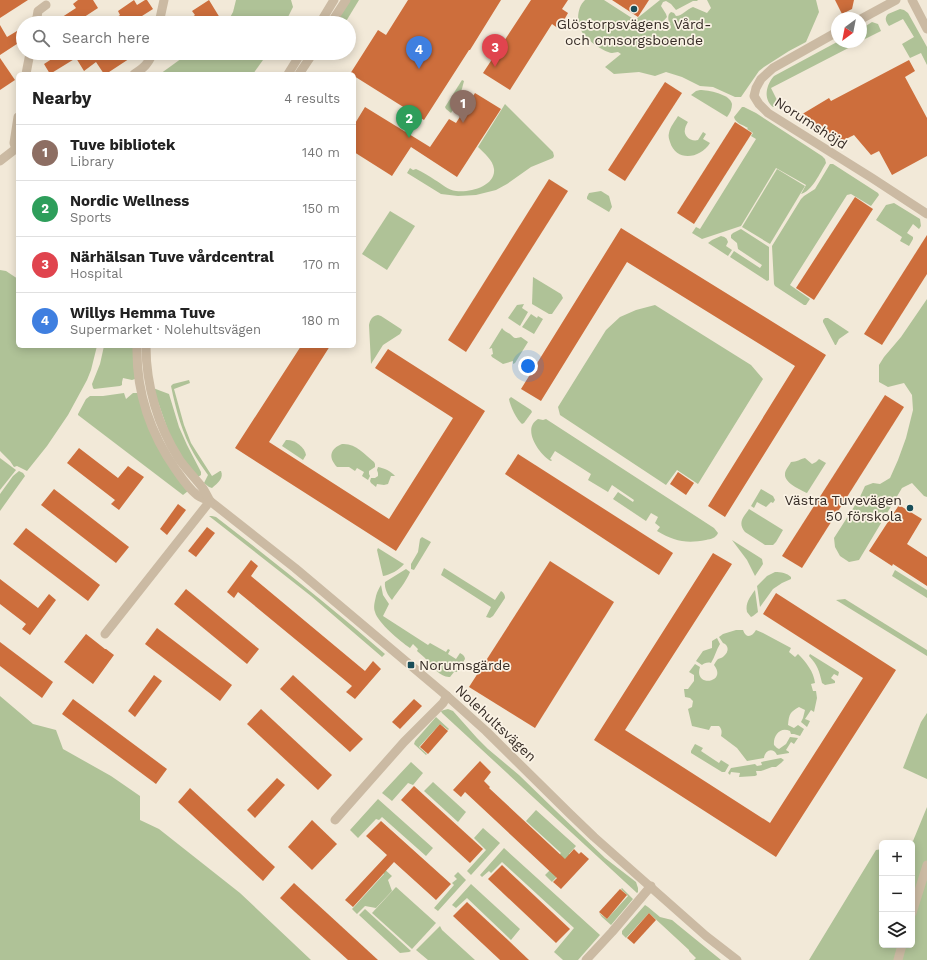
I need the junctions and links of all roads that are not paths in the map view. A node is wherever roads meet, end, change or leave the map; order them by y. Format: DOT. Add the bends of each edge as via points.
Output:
graph roads {
  1 [pos="164,0"];
  2 [pos="334,0"];
  3 [pos="346,0"];
  4 [pos="896,0"];
  5 [pos="912,0"];
  6 [pos="46,5"];
  7 [pos="37,16"];
  8 [pos="161,16"];
  9 [pos="324,16"];
  10 [pos="336,16"];
  11 [pos="867,16"];
  12 [pos="927,29"];
  13 [pos="831,35"];
  14 [pos="29,60"];
  15 [pos="150,60"];
  16 [pos="297,60"];
  17 [pos="308,60"];
  18 [pos="26,72"];
  19 [pos="137,72"];
  20 [pos="289,72"];
  21 [pos="300,72"];
  22 [pos="16,130"];
  23 [pos="16,146"];
  24 [pos="16,149"];
  25 [pos="0,161"];
  26 [pos="927,214"];
  27 [pos="137,348"];
  28 [pos="146,348"];
  29 [pos="210,501"];
  30 [pos="105,634"];
  31 [pos="447,696"];
  32 [pos="335,820"];
  33 [pos="927,865"];
  34 [pos="651,886"];
  35 [pos="912,912"];
  36 [pos="901,948"];
  37 [pos="586,960"];
  38 [pos="737,960"];
  39 [pos="898,960"];
  1 -- 8 [label="street"];
  2 -- 9 [label="street"];
  3 -- 10 [label="street"];
  4 -- 11 [label="street"];
  5 -- 12 [label="street"];
  6 -- 7 [label="street" via="38,11"];
  13 -- 26 [label="street, Norumshöjd" via="773,68 761,79 754,96 768,113"];
  14 -- 18 [label="street"];
  15 -- 19 [label="street"];
  16 -- 20 [label="street"];
  17 -- 21 [label="street"];
  22 -- 23 [label="street"];
  24 -- 25 [label="street"];
  27 -- 29 [label="street, Nolehultsvägen" via="137,368 153,431 183,479 196,494"];
  28 -- 29 [label="street, Nolehultsvägen" via="150,384 160,422 180,460 203,488"];
  29 -- 30 [label="street"];
  29 -- 31 [label="street, Nolehultsvägen" via="295,568"];
  31 -- 32 [label="street"];
  31 -- 34 [label="street, Nolehultsvägen" via="568,812"];
  33 -- 35 [label="street"];
  34 -- 37 [label="street"];
  34 -- 38 [label="street, Nolehultsvägen" via="706,936"];
  36 -- 39 [label="street"];
}
